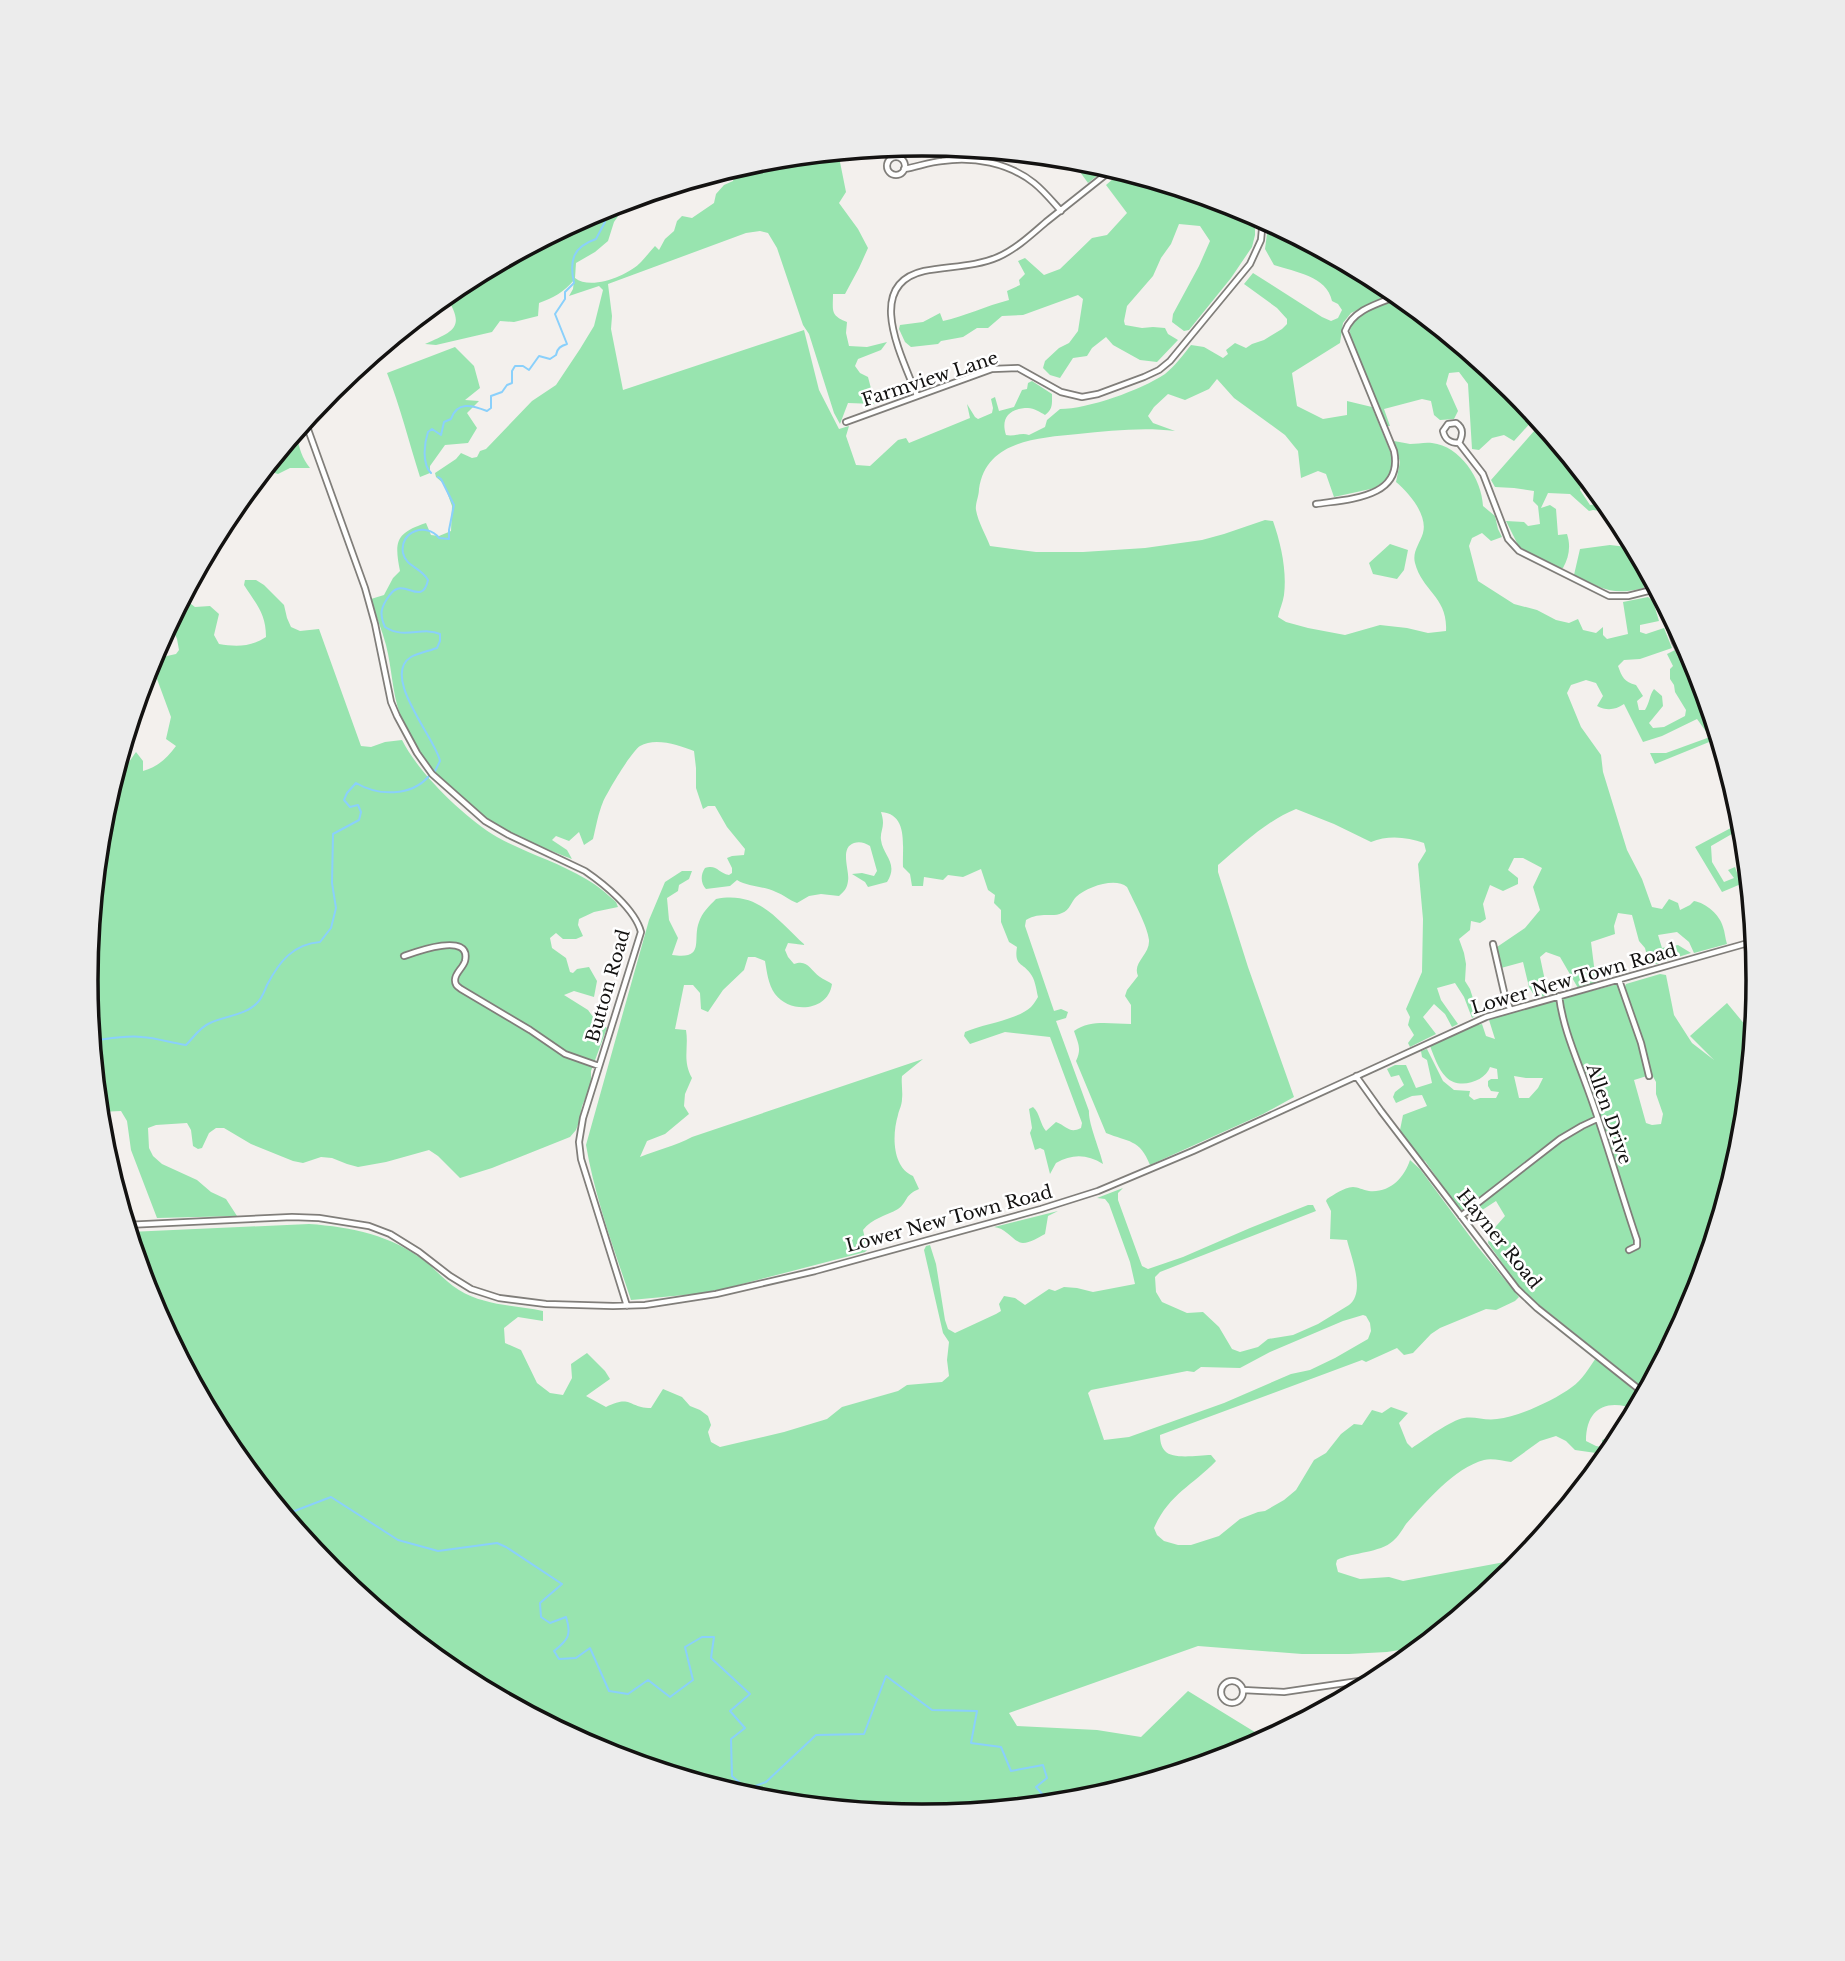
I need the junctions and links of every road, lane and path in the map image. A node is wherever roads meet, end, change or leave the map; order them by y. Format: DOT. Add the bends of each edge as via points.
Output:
graph roads {
  1 [pos="904,169"];
  2 [pos="1103,177"];
  3 [pos="1061,211"];
  4 [pos="1262,230"];
  5 [pos="1388,300"];
  6 [pos="917,396"];
  7 [pos="846,422"];
  8 [pos="309,431"];
  9 [pos="1459,443"];
  10 [pos="1316,504"];
  11 [pos="1649,590"];
  12 [pos="1493,944"];
  13 [pos="1746,944"];
  14 [pos="404,956"];
  15 [pos="1619,980"];
  16 [pos="1559,996"];
  17 [pos="1510,1009"];
  18 [pos="599,1066"];
  19 [pos="1356,1076"];
  20 [pos="1649,1076"];
  21 [pos="1597,1119"];
  22 [pos="1461,1216"];
  23 [pos="135,1225"];
  24 [pos="1629,1250"];
  25 [pos="627,1306"];
  26 [pos="1639,1389"];
  27 [pos="1357,1681"];
  28 [pos="1243,1690"];
  1 -- 1 [label="street" via="899,157 887,163 895,175"];
  1 -- 3 [label="street" via="955,159 994,164 1033,182"];
  2 -- 3 [label="street"];
  3 -- 6 [label="street" via="998,257 918,273 901,284 890,317"];
  4 -- 6 [label="street, Farmview Lane" via="1250,264 1170,361 1153,373 1082,397 1061,392 1018,368 1002,367"];
  5 -- 10 [label="street" via="1356,314 1345,331 1394,451 1394,476 1384,488 1371,493"];
  6 -- 7 [label="street, Farmview Lane"];
  8 -- 18 [label="street, Button Road" via="365,588 391,702 417,753 432,774 485,821 596,878 639,923 636,950"];
  9 -- 9 [label="street" via="1445,438 1443,431 1448,425 1461,427"];
  9 -- 11 [label="street" via="1480,468 1508,539 1519,551 1601,594 1628,596"];
  12 -- 17 [label="street"];
  13 -- 15 [label="street, Lower New Town Road"];
  14 -- 18 [label="street" via="431,947 463,949 466,954 456,985 565,1054"];
  15 -- 16 [label="street, Lower New Town Road"];
  15 -- 20 [label="street"];
  16 -- 17 [label="street, Lower New Town Road"];
  16 -- 21 [label="street, Allen Drive"];
  17 -- 19 [label="street, Lower New Town Road"];
  18 -- 25 [label="street, Button Road" via="579,1142"];
  19 -- 22 [label="street, Hayner Road"];
  19 -- 25 [label="street, Lower New Town Road" via="1144,1173 1065,1202 740,1289"];
  21 -- 22 [label="street" via="1560,1139"];
  21 -- 24 [label="street, Allen Drive" via="1637,1240 1637,1246"];
  22 -- 26 [label="street, Hayner Road" via="1517,1289"];
  23 -- 25 [label="street, Lower New Town Road" via="292,1217 350,1222 390,1234 471,1289 499,1298"];
  27 -- 28 [label="street" via="1284,1692"];
  28 -- 28 [label="street" via="1231,1681 1224,1684 1221,1694 1233,1703 1242,1698"];
}
